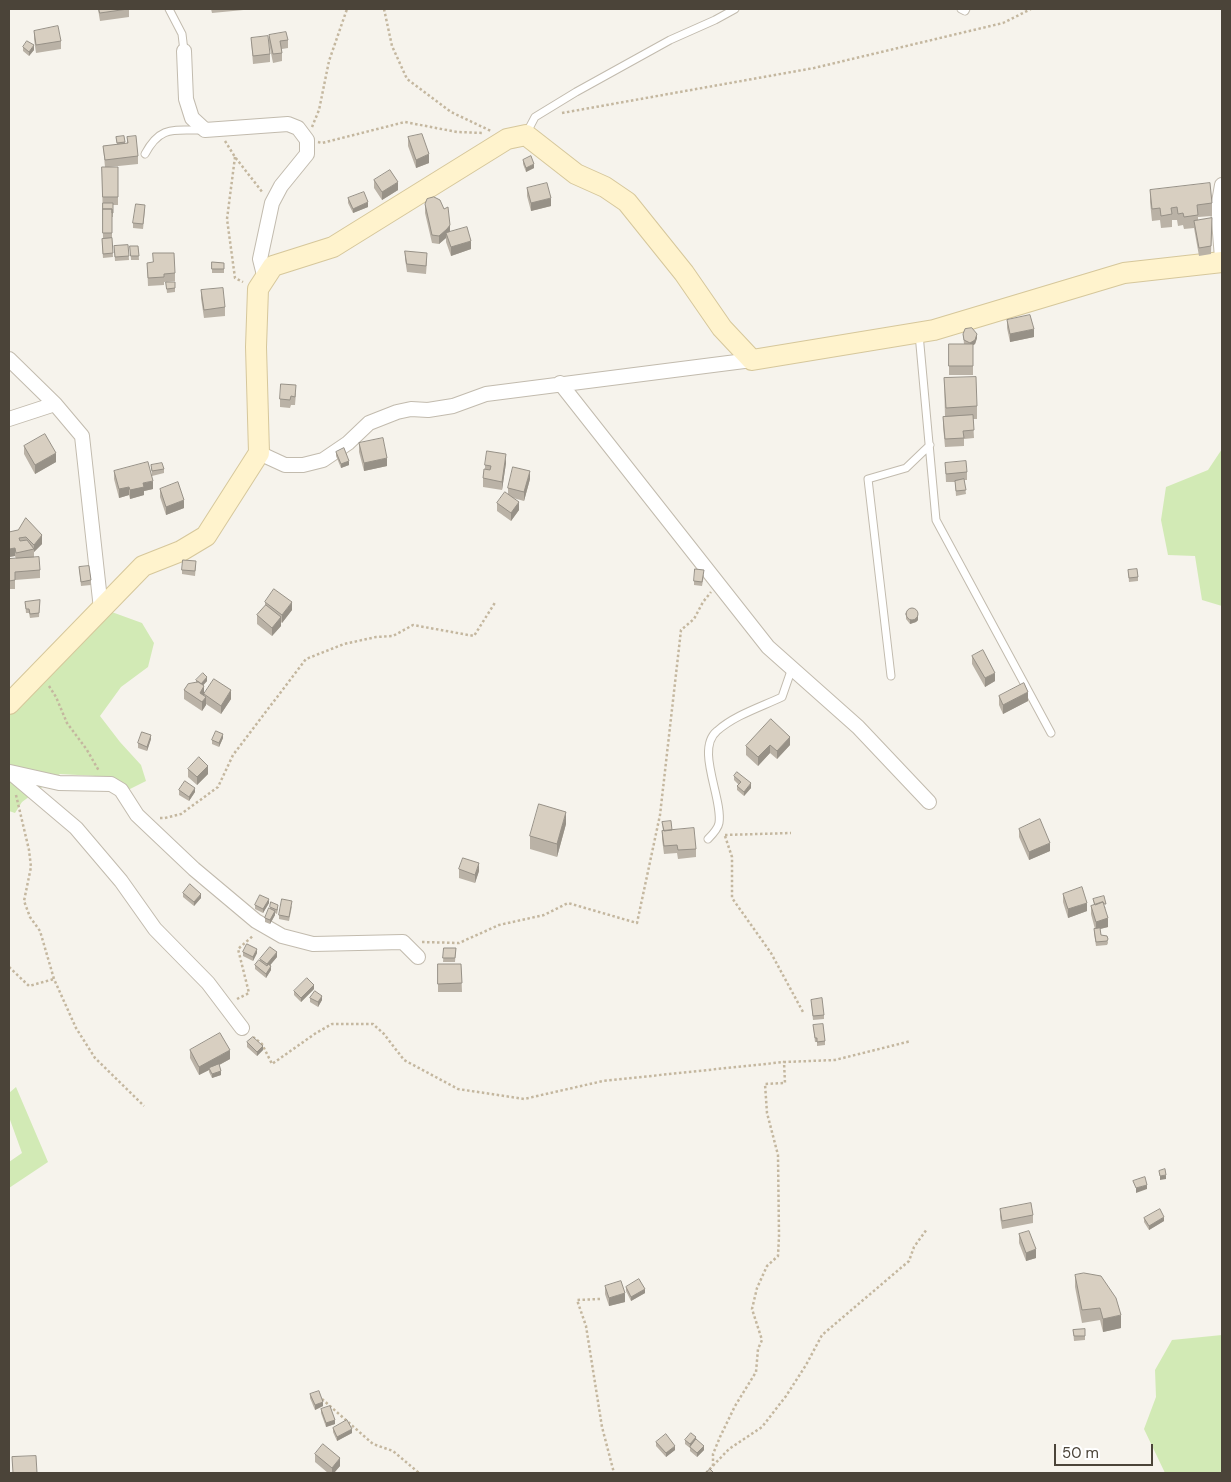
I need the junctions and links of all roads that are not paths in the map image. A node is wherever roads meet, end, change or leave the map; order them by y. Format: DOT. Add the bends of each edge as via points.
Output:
graph roads {
  1 [pos="169,9"];
  2 [pos="736,9"];
  3 [pos="961,9"];
  4 [pos="966,9"];
  5 [pos="184,51"];
  6 [pos="211,130"];
  7 [pos="526,136"];
  8 [pos="145,154"];
  9 [pos="1222,185"];
  10 [pos="1222,258"];
  11 [pos="1222,262"];
  12 [pos="261,284"];
  13 [pos="919,332"];
  14 [pos="9,359"];
  15 [pos="752,360"];
  16 [pos="560,383"];
  17 [pos="55,404"];
  18 [pos="9,419"];
  19 [pos="930,445"];
  20 [pos="259,454"];
  21 [pos="101,609"];
  22 [pos="792,668"];
  23 [pos="891,676"];
  24 [pos="9,704"];
  25 [pos="1051,733"];
  26 [pos="9,771"];
  27 [pos="929,802"];
  28 [pos="708,839"];
  29 [pos="418,957"];
  30 [pos="242,1028"];
  1 -- 5 [label="lane" via="182,34"];
  2 -- 7 [label="lane" via="670,40 576,92 535,117"];
  3 -- 4 [label="lane"];
  5 -- 6 [label="street" via="186,99 192,118"];
  6 -- 8 [label="lane" via="165,131 152,140"];
  6 -- 12 [label="street" via="288,124 298,128 307,140 307,154 281,186 272,203 260,259"];
  7 -- 12 [label="street" via="507,138 333,248 273,266"];
  7 -- 15 [label="street" via="576,174 605,187 627,202 684,273 722,328"];
  9 -- 10 [label="street" via="1218,208"];
  11 -- 13 [label="street" via="1124,273"];
  12 -- 20 [label="street" via="256,347"];
  13 -- 15 [label="street"];
  13 -- 19 [label="lane"];
  14 -- 17 [label="street"];
  15 -- 16 [label="street"];
  16 -- 20 [label="street" via="486,394 453,406 397,412 369,423 323,460 303,465 285,465"];
  16 -- 22 [label="street" via="768,647"];
  17 -- 18 [label="street"];
  17 -- 21 [label="street" via="82,436"];
  19 -- 23 [label="lane" via="906,468 868,479"];
  19 -- 25 [label="lane" via="936,520"];
  20 -- 21 [label="street" via="206,536 181,551 144,566"];
  21 -- 24 [label="street"];
  22 -- 27 [label="street" via="858,727"];
  22 -- 28 [label="lane" via="782,697 716,731 709,743 710,768 719,808 718,825"];
  26 -- 29 [label="street" via="59,783 111,784 121,790 137,815 194,870 282,936 313,944 403,942"];
  26 -- 30 [label="street" via="76,828 156,929 208,983"];
}
